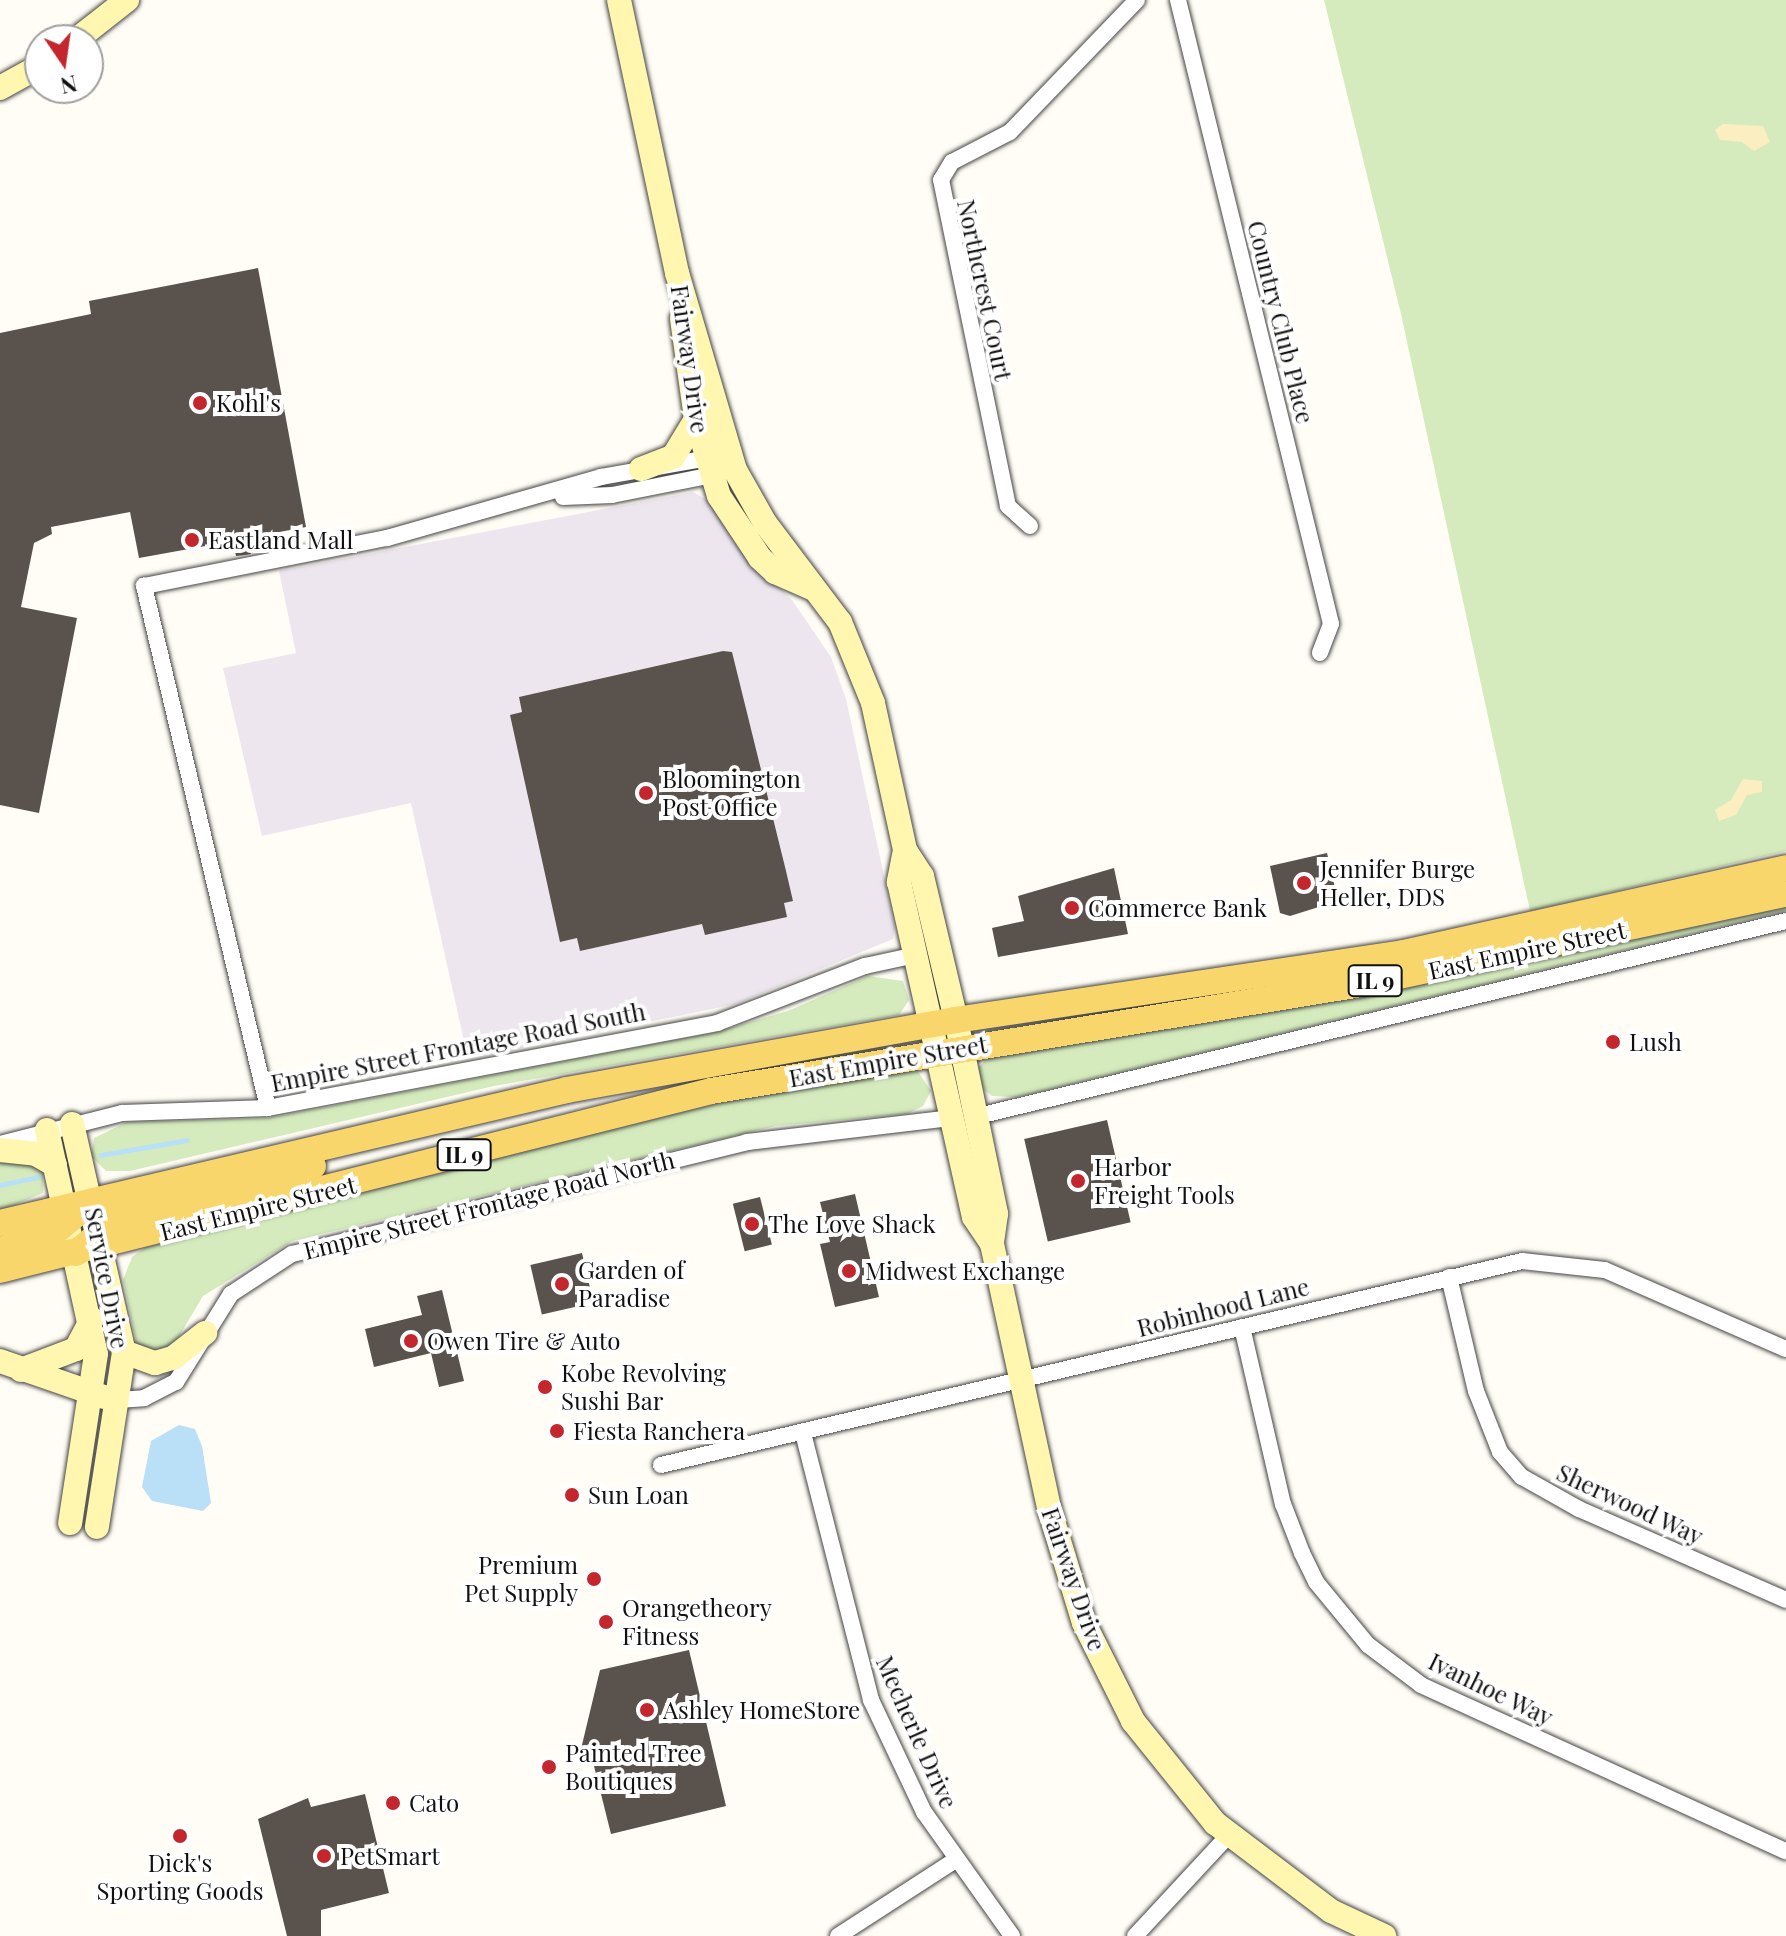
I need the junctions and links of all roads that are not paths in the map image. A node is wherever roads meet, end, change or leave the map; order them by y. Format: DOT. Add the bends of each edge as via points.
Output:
graph roads {
  1 [pos="127,0"];
  2 [pos="619,0"];
  3 [pos="1137,0"];
  4 [pos="1178,0"];
  5 [pos="96,24"];
  6 [pos="24,75"];
  7 [pos="0,88"];
  8 [pos="677,273"];
  9 [pos="696,419"];
  10 [pos="721,464"];
  11 [pos="641,469"];
  12 [pos="545,498"];
  13 [pos="1030,526"];
  14 [pos="1320,653"];
  15 [pos="905,850"];
  16 [pos="1786,868"];
  17 [pos="1786,894"];
  18 [pos="1786,921"];
  19 [pos="916,955"];
  20 [pos="943,1022"];
  21 [pos="948,1050"];
  22 [pos="268,1108"];
  23 [pos="963,1118"];
  24 [pos="427,1120"];
  25 [pos="72,1124"];
  26 [pos="47,1130"];
  27 [pos="0,1147"];
  28 [pos="55,1165"];
  29 [pos="92,1201"];
  30 [pos="67,1214"];
  31 [pos="0,1223"];
  32 [pos="101,1238"];
  33 [pos="0,1250"];
  34 [pos="76,1253"];
  35 [pos="0,1270"];
  36 [pos="1449,1277"];
  37 [pos="92,1319"];
  38 [pos="1242,1327"];
  39 [pos="205,1333"];
  40 [pos="1786,1349"];
  41 [pos="124,1352"];
  42 [pos="10,1366"];
  43 [pos="1020,1381"];
  44 [pos="91,1394"];
  45 [pos="118,1400"];
  46 [pos="803,1433"];
  47 [pos="661,1465"];
  48 [pos="70,1523"];
  49 [pos="97,1527"];
  50 [pos="1786,1600"];
  51 [pos="1229,1835"];
  52 [pos="1786,1851"];
  53 [pos="954,1861"];
  54 [pos="838,1936"];
  55 [pos="1012,1936"];
  56 [pos="1135,1936"];
  57 [pos="1384,1936"];
  1 -- 5 [label="main road"];
  2 -- 8 [label="main road, Fairway Drive"];
  3 -- 13 [label="street, Northcrest Court" via="1010,132 952,162 941,180 1008,506"];
  4 -- 14 [label="street, Country Club Place" via="1331,624"];
  6 -- 7 [label="main road"];
  8 -- 9 [label="main road, Fairway Drive"];
  8 -- 10 [label="main road, Fairway Drive"];
  9 -- 10 [label="main road, Fairway Drive"];
  9 -- 11 [label="main road" via="673,457"];
  10 -- 11 [label="street"];
  10 -- 12 [label="street" via="612,495"];
  10 -- 15 [label="main road, Fairway Drive" via="728,513 760,558 775,572 815,589 840,622 866,682"];
  11 -- 12 [label="street"];
  12 -- 22 [label="street" via="387,538 144,586"];
  15 -- 19 [label="main road, Fairway Drive" via="899,882"];
  15 -- 20 [label="main road, Fairway Drive" via="922,876"];
  16 -- 20 [label="main road, East Empire Street / IL 9" via="1404,953"];
  17 -- 21 [label="main road, East Empire Street / IL 9" via="1376,981"];
  18 -- 23 [label="street, Empire Street Frontage Road North"];
  19 -- 20 [label="main road, Fairway Drive"];
  19 -- 22 [label="street, Empire Street Frontage Road South" via="865,966 717,1023"];
  20 -- 21 [label="main road, Fairway Drive"];
  20 -- 24 [label="main road, East Empire Street / IL 9"];
  21 -- 23 [label="main road, Fairway Drive"];
  21 -- 32 [label="main road, East Empire Street / IL 9" via="711,1091"];
  22 -- 25 [label="street, Empire Street Frontage Road South" via="139,1112"];
  23 -- 39 [label="street, Empire Street Frontage Road North" via="747,1142 313,1246 272,1262 247,1280"];
  23 -- 43 [label="main road, Fairway Drive" via="996,1214 992,1244"];
  24 -- 29 [label="main road, East Empire Street / IL 9"];
  24 -- 32 [label="main road" via="393,1144 147,1209"];
  25 -- 26 [label="street, Empire Street Frontage Road South"];
  25 -- 29 [label="main road, Service Drive"];
  26 -- 27 [label="street, Empire Street Frontage Road South"];
  26 -- 28 [label="main road, Service Drive"];
  27 -- 28 [label="main road" via="36,1154"];
  28 -- 30 [label="main road, Service Drive"];
  29 -- 30 [label="main road, East Empire Street / IL 9"];
  29 -- 32 [label="main road, Service Drive"];
  30 -- 31 [label="main road, East Empire Street / IL 9"];
  30 -- 33 [label="main road" via="56,1231"];
  30 -- 34 [label="main road, Service Drive"];
  32 -- 34 [label="main road, East Empire Street / IL 9"];
  32 -- 41 [label="main road, Service Drive"];
  34 -- 35 [label="main road, East Empire Street / IL 9"];
  34 -- 37 [label="main road, Service Drive"];
  36 -- 38 [label="street, Robinhood Lane"];
  36 -- 40 [label="street, Robinhood Lane" via="1522,1261 1578,1263"];
  36 -- 50 [label="street, Sherwood Way" via="1476,1391 1500,1452 1522,1477 1566,1503"];
  37 -- 42 [label="main road" via="76,1349"];
  37 -- 44 [label="main road, Service Drive" via="96,1354"];
  38 -- 43 [label="street, Robinhood Lane"];
  38 -- 52 [label="street, Ivanhoe Way" via="1283,1504 1297,1541 1316,1582 1368,1645 1421,1685"];
  39 -- 41 [label="main road" via="173,1358 155,1363"];
  39 -- 45 [label="street, Empire Street Frontage Road North" via="176,1382 144,1398"];
  41 -- 45 [label="main road, Service Drive"];
  42 -- 44 [label="main road, Empire Street Frontage Road North"];
  43 -- 46 [label="street, Robinhood Lane"];
  43 -- 51 [label="main road, Fairway Drive" via="1049,1508 1091,1637 1153,1750"];
  44 -- 45 [label="main road, Empire Street Frontage Road North"];
  44 -- 48 [label="main road, Service Drive"];
  45 -- 49 [label="main road, Service Drive"];
  46 -- 47 [label="street, Robinhood Lane"];
  46 -- 53 [label="street, Mecherle Drive" via="871,1700 907,1780"];
  51 -- 56 [label="street"];
  51 -- 57 [label="main road, Fairway Drive" via="1331,1911"];
  53 -- 54 [label="street"];
  53 -- 55 [label="street, Mecherle Drive"];
}
